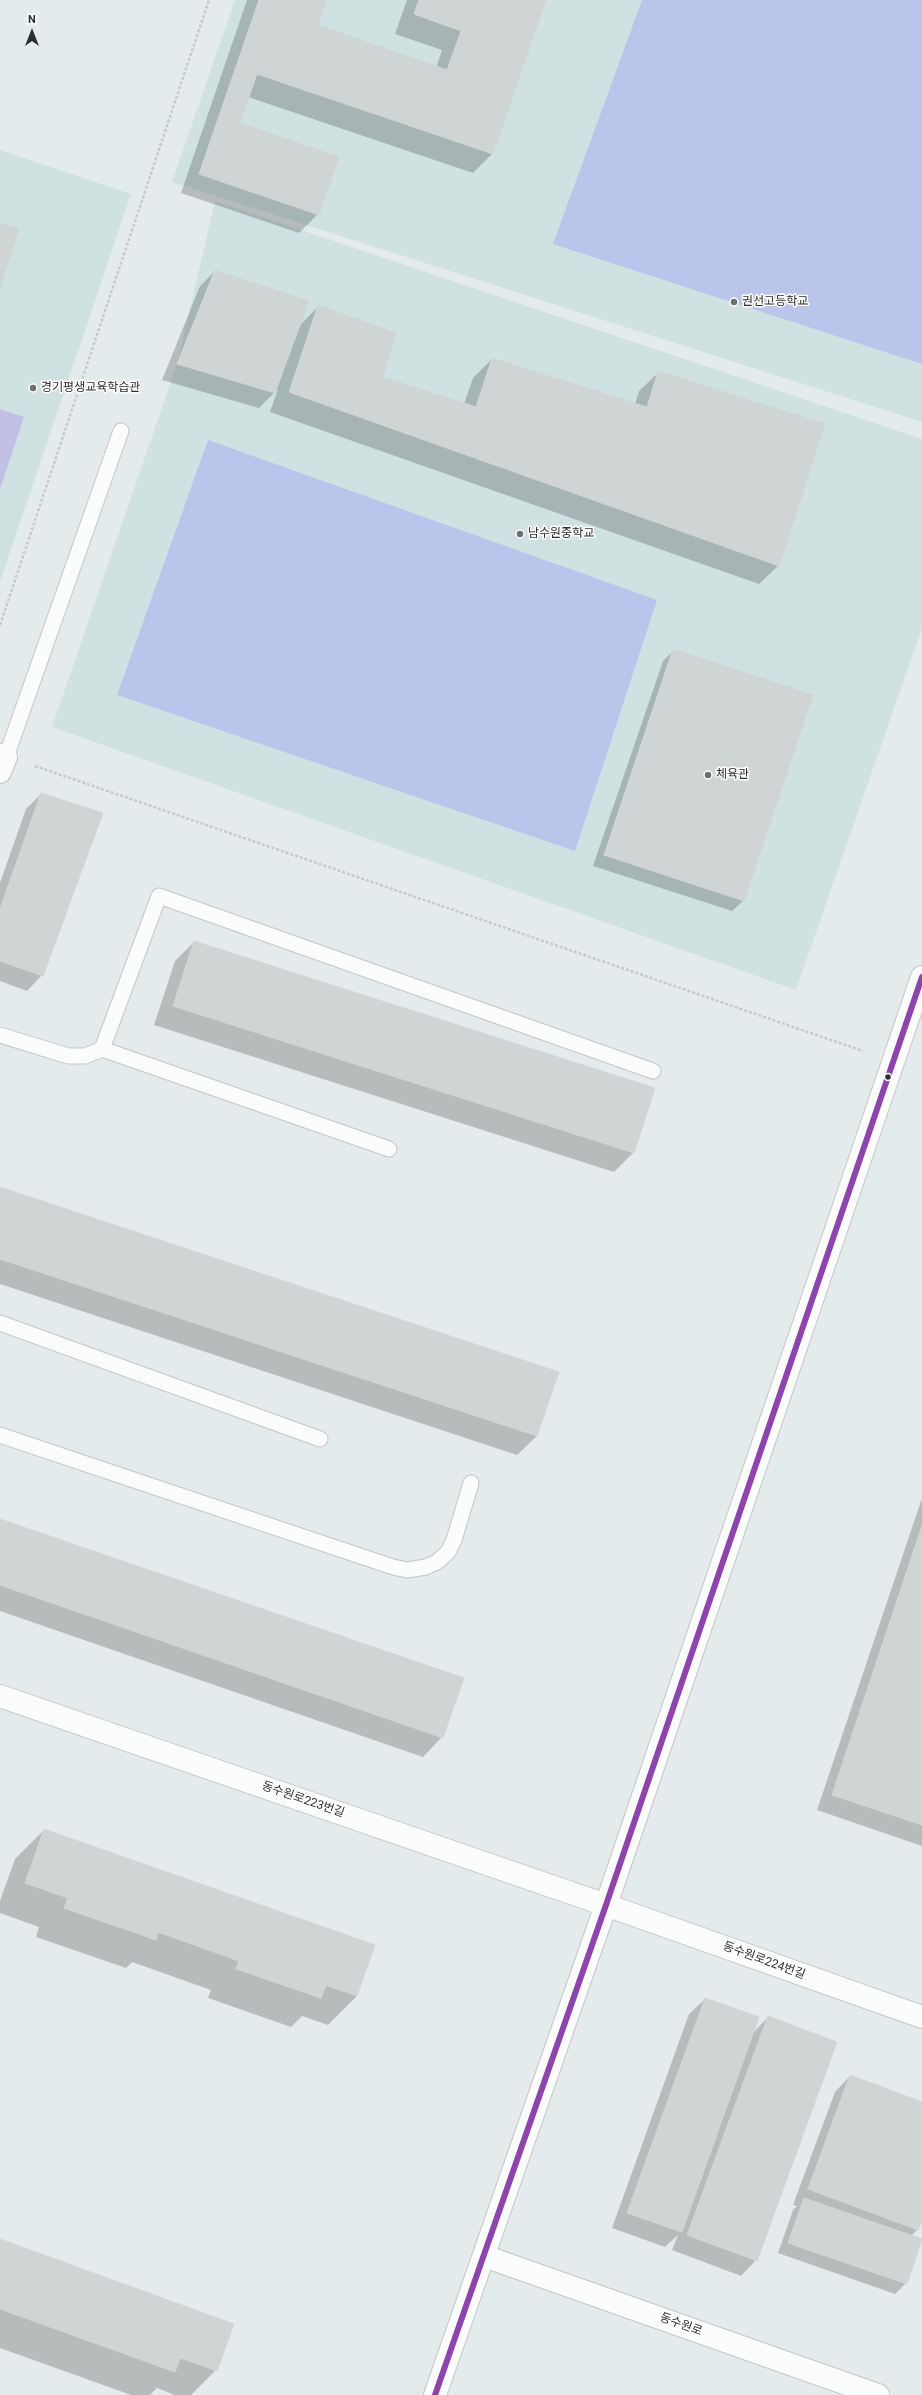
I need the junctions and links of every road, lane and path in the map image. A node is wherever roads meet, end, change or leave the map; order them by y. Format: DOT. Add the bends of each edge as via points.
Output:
graph roads {
  1 [pos="209,0"];
  2 [pos="122,431"];
  3 [pos="0,625"];
  4 [pos="2,761"];
  5 [pos="922,977"];
  6 [pos="0,1035"];
  7 [pos="102,1049"];
  8 [pos="893,1062"];
  9 [pos="653,1071"];
  10 [pos="389,1149"];
  11 [pos="0,1323"];
  12 [pos="0,1434"];
  13 [pos="320,1439"];
  14 [pos="471,1483"];
  15 [pos="0,1696"];
  16 [pos="606,1905"];
  17 [pos="922,2016"];
  18 [pos="484,2256"];
  19 [pos="435,2395"];
  20 [pos="878,2395"];
  1 -- 3 [label="path"];
  2 -- 4 [label="lane"];
  4 -- 8 [label="path" via="53,771"];
  5 -- 8 [label="main road"];
  6 -- 7 [label="lane" via="68,1056 85,1056"];
  7 -- 9 [label="lane" via="159,896"];
  7 -- 10 [label="lane"];
  8 -- 16 [label="main road"];
  11 -- 13 [label="lane"];
  12 -- 14 [label="lane" via="385,1565 407,1570 426,1567 437,1562 448,1552"];
  15 -- 16 [label="main road, 동수원로223번길"];
  16 -- 17 [label="main road, 동수원로224번길"];
  16 -- 18 [label="main road"];
  18 -- 19 [label="main road"];
  18 -- 20 [label="main road, 동수원로"];
}
